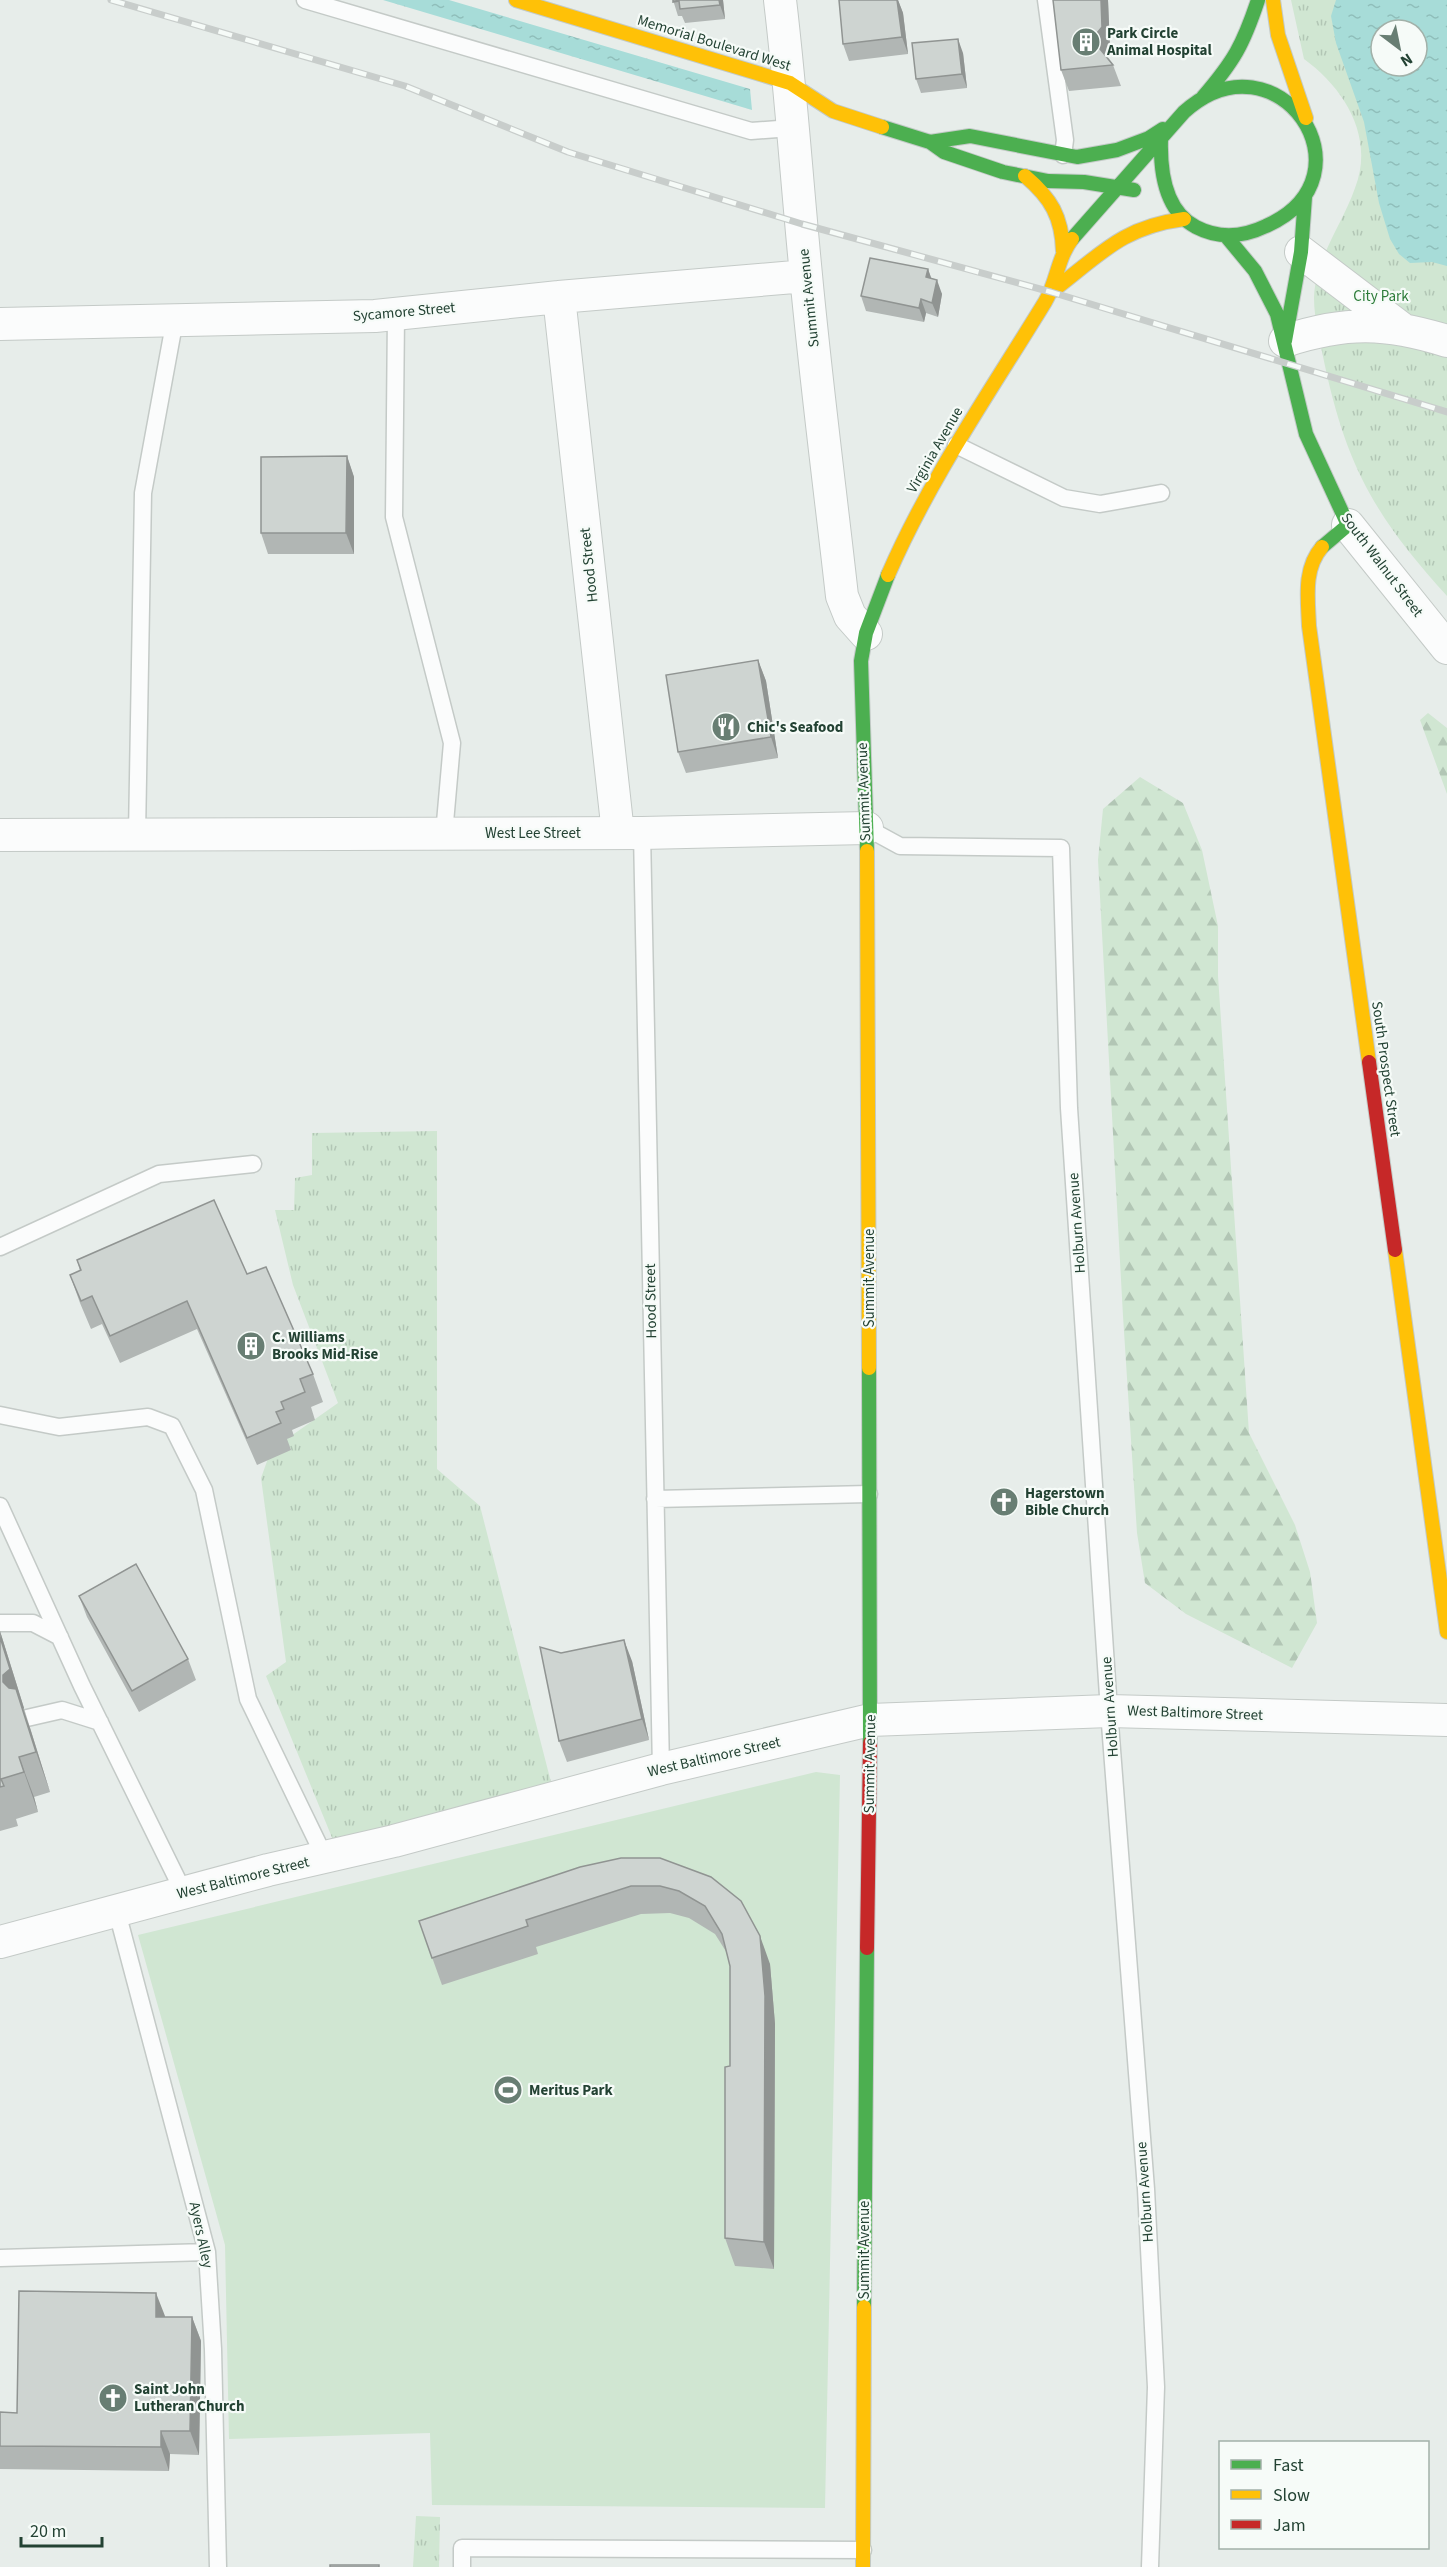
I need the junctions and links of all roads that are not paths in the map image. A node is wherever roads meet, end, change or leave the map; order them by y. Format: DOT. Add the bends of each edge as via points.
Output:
graph roads {
  1 [pos="305,0"];
  2 [pos="516,0"];
  3 [pos="780,0"];
  4 [pos="1046,0"];
  5 [pos="1258,0"];
  6 [pos="1273,0"];
  7 [pos="790,83"];
  8 [pos="1203,97"];
  9 [pos="1172,123"];
  10 [pos="1308,125"];
  11 [pos="791,128"];
  12 [pos="1161,139"];
  13 [pos="930,142"];
  14 [pos="1063,155"];
  15 [pos="1025,176"];
  16 [pos="1118,187"];
  17 [pos="1305,197"];
  18 [pos="1172,205"];
  19 [pos="1184,219"];
  20 [pos="1226,236"];
  21 [pos="1063,251"];
  22 [pos="1301,252"];
  23 [pos="806,276"];
  24 [pos="1051,292"];
  25 [pos="559,297"];
  26 [pos="396,314"];
  27 [pos="175,319"];
  28 [pos="0,324"];
  29 [pos="1404,330"];
  30 [pos="1286,341"];
  31 [pos="1447,341"];
  32 [pos="956,445"];
  33 [pos="1161,493"];
  34 [pos="1348,525"];
  35 [pos="866,634"];
  36 [pos="1447,648"];
  37 [pos="867,828"];
  38 [pos="630,833"];
  39 [pos="444,834"];
  40 [pos="0,835"];
  41 [pos="137,835"];
  42 [pos="1061,848"];
  43 [pos="253,1164"];
  44 [pos="0,1247"];
  45 [pos="0,1415"];
  46 [pos="869,1494"];
  47 [pos="655,1498"];
  48 [pos="0,1506"];
  49 [pos="0,1623"];
  50 [pos="1447,1632"];
  51 [pos="60,1637"];
  52 [pos="1109,1711"];
  53 [pos="27,1718"];
  54 [pos="870,1720"];
  55 [pos="1447,1720"];
  56 [pos="100,1722"];
  57 [pos="661,1769"];
  58 [pos="325,1858"];
  59 [pos="184,1893"];
  60 [pos="117,1912"];
  61 [pos="0,1942"];
  62 [pos="207,2252"];
  63 [pos="0,2258"];
  64 [pos="863,2559"];
  65 [pos="218,2567"];
  66 [pos="462,2567"];
  67 [pos="1150,2567"];
  1 -- 11 [label="lane" via="751,131"];
  2 -- 7 [label="main road, Memorial Boulevard West"];
  3 -- 7 [label="street, Summit Avenue"];
  4 -- 14 [label="lane" via="1065,140"];
  5 -- 8 [label="main road" via="1244,42"];
  6 -- 10 [label="main road" via="1278,36"];
  7 -- 11 [label="street, Summit Avenue"];
  7 -- 13 [label="main road, Memorial Boulevard West" via="833,111"];
  8 -- 9 [label="main road"];
  8 -- 10 [label="main road" via="1242,86 1262,89 1296,109"];
  9 -- 12 [label="main road"];
  9 -- 14 [label="main road, Memorial Boulevard West" via="1149,138 1118,150 1091,156"];
  10 -- 17 [label="main road" via="1317,165"];
  11 -- 23 [label="street, Summit Avenue"];
  12 -- 16 [label="main road, Virginia Avenue"];
  12 -- 18 [label="main road" via="1161,174"];
  13 -- 14 [label="main road, Memorial Boulevard West" via="970,136"];
  13 -- 15 [label="main road, Memorial Boulevard West" via="944,152"];
  15 -- 16 [label="main road, Memorial Boulevard West"];
  15 -- 21 [label="main road" via="1047,193 1059,212"];
  16 -- 18 [label="main road, Memorial Boulevard West"];
  16 -- 21 [label="main road, Virginia Avenue"];
  17 -- 20 [label="main road" via="1292,211 1271,223"];
  17 -- 22 [label="main road, South Walnut Street"];
  18 -- 19 [label="main road"];
  19 -- 20 [label="main road"];
  19 -- 24 [label="main road, Virginia Avenue" via="1131,230 1108,244"];
  20 -- 30 [label="main road, South Walnut Street" via="1253,266"];
  21 -- 24 [label="main road, Virginia Avenue"];
  22 -- 29 [label="street"];
  22 -- 30 [label="main road, South Walnut Street"];
  23 -- 25 [label="street, Sycamore Street"];
  23 -- 35 [label="street, Summit Avenue" via="842,596 850,616"];
  24 -- 32 [label="main road, Virginia Avenue"];
  25 -- 26 [label="street, Sycamore Street"];
  25 -- 38 [label="street, Hood Street"];
  26 -- 27 [label="street, Sycamore Street"];
  26 -- 39 [label="lane" via="394,517 452,743"];
  27 -- 28 [label="street, Sycamore Street"];
  27 -- 41 [label="lane" via="143,493"];
  29 -- 30 [label="street" via="1356,324 1317,330"];
  29 -- 31 [label="street"];
  30 -- 34 [label="main road, South Walnut Street" via="1296,402 1308,440"];
  32 -- 33 [label="lane" via="1064,498 1100,504"];
  32 -- 35 [label="main road, Virginia Avenue" via="903,543"];
  34 -- 36 [label="street, South Walnut Street"];
  34 -- 50 [label="main road, South Prospect Street" via="1319,550 1311,566 1309,626"];
  35 -- 37 [label="main road, Summit Avenue" via="861,654"];
  37 -- 38 [label="street, West Lee Street"];
  37 -- 42 [label="lane, West Lee Street" via="900,846"];
  37 -- 46 [label="main road, Summit Avenue"];
  38 -- 39 [label="street, West Lee Street"];
  38 -- 47 [label="lane, Hood Street"];
  39 -- 41 [label="street, West Lee Street"];
  40 -- 41 [label="street, West Lee Street"];
  42 -- 52 [label="lane, Holburn Avenue" via="1069,1108"];
  43 -- 44 [label="lane" via="159,1174"];
  45 -- 58 [label="lane" via="59,1427 148,1417 172,1426 204,1490 248,1699"];
  46 -- 47 [label="lane"];
  46 -- 54 [label="main road, Summit Avenue"];
  47 -- 57 [label="lane, Hood Street"];
  48 -- 51 [label="lane"];
  49 -- 51 [label="lane" via="33,1623"];
  51 -- 56 [label="lane"];
  52 -- 54 [label="street, West Baltimore Street"];
  52 -- 55 [label="street, West Baltimore Street"];
  52 -- 67 [label="lane, Holburn Avenue" via="1146,2190 1156,2387"];
  53 -- 56 [label="lane" via="62,1710"];
  54 -- 57 [label="street, West Baltimore Street"];
  54 -- 64 [label="main road, Summit Avenue"];
  56 -- 59 [label="lane"];
  57 -- 58 [label="street, West Baltimore Street"];
  58 -- 59 [label="street, West Baltimore Street"];
  59 -- 60 [label="street, West Baltimore Street"];
  60 -- 61 [label="street, West Baltimore Street"];
  60 -- 62 [label="lane, Ayers Alley"];
  62 -- 63 [label="lane"];
  62 -- 65 [label="lane, Ayers Alley"];
  64 -- 66 [label="lane" via="462,2548"];
}
